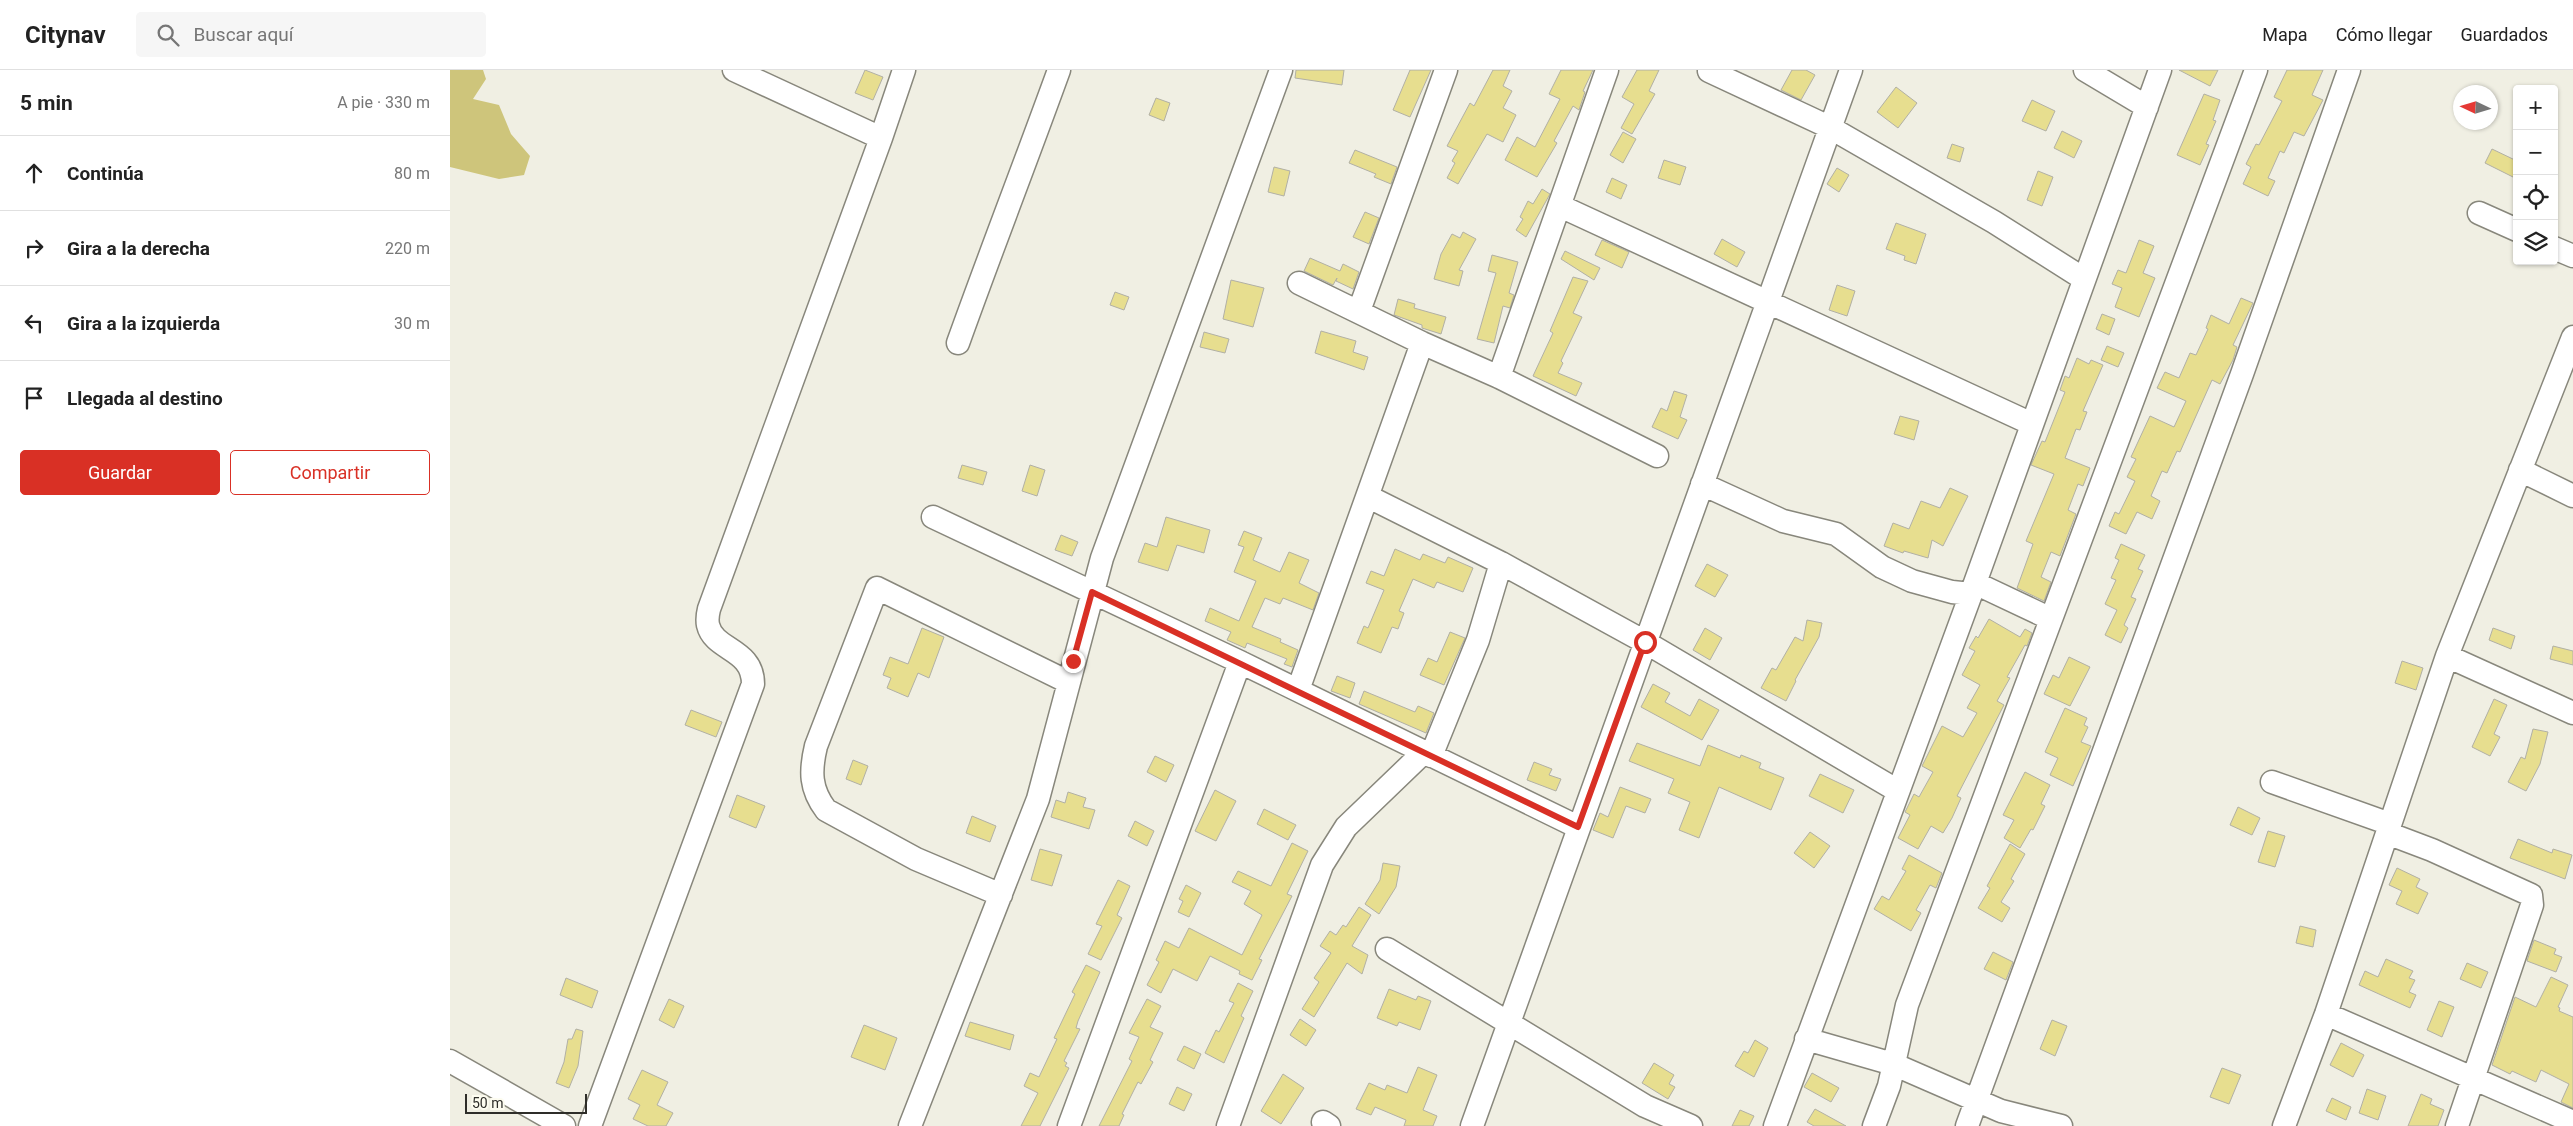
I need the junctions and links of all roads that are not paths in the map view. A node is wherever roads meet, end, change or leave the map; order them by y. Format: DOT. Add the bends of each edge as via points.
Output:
graph roads {
  1 [pos="734,70"];
  2 [pos="904,70"];
  3 [pos="1059,70"];
  4 [pos="1281,70"];
  5 [pos="1446,70"];
  6 [pos="1607,70"];
  7 [pos="1851,70"];
  8 [pos="2086,70"];
  9 [pos="2160,70"];
  10 [pos="2256,70"];
  11 [pos="2349,70"];
  12 [pos="1709,71"];
  13 [pos="2147,106"];
  14 [pos="1829,128"];
  15 [pos="882,138"];
  16 [pos="1560,206"];
  17 [pos="2479,213"];
  18 [pos="2513,228"];
  19 [pos="2558,250"];
  20 [pos="2573,256"];
  21 [pos="2084,278"];
  22 [pos="1299,283"];
  23 [pos="1768,302"];
  24 [pos="1359,311"];
  25 [pos="2573,337"];
  26 [pos="958,343"];
  27 [pos="1422,343"];
  28 [pos="1500,377"];
  29 [pos="2032,424"];
  30 [pos="1657,456"];
  31 [pos="2520,470"];
  32 [pos="1702,484"];
  33 [pos="2573,496"];
  34 [pos="1369,497"];
  35 [pos="933,517"];
  36 [pos="1501,563"];
  37 [pos="1973,589"];
  38 [pos="1092,592"];
  39 [pos="2052,619"];
  40 [pos="1645,642"];
  41 [pos="2447,656"];
  42 [pos="1240,662"];
  43 [pos="1068,682"];
  44 [pos="1298,690"];
  45 [pos="2573,713"];
  46 [pos="1427,754"];
  47 [pos="2272,782"];
  48 [pos="1898,791"];
  49 [pos="1578,827"];
  50 [pos="2389,829"];
  51 [pos="1001,895"];
  52 [pos="1387,949"];
  53 [pos="2326,1014"];
  54 [pos="1508,1022"];
  55 [pos="1806,1039"];
  56 [pos="450,1061"];
  57 [pos="1893,1064"];
  58 [pos="2473,1079"];
  59 [pos="1977,1100"];
  60 [pos="2573,1122"];
  61 [pos="564,1126"];
  62 [pos="590,1126"];
  63 [pos="910,1126"];
  64 [pos="1069,1126"];
  65 [pos="1228,1126"];
  66 [pos="1472,1126"];
  67 [pos="1692,1126"];
  68 [pos="1774,1126"];
  69 [pos="1874,1126"];
  70 [pos="1967,1126"];
  71 [pos="2061,1126"];
  72 [pos="2284,1126"];
  73 [pos="2457,1126"];
  1 -- 15 [label="street"];
  2 -- 15 [label="street"];
  3 -- 26 [label="street"];
  4 -- 38 [label="street"];
  5 -- 24 [label="street"];
  6 -- 16 [label="street"];
  7 -- 14 [label="street"];
  8 -- 13 [label="street"];
  9 -- 13 [label="street"];
  10 -- 39 [label="street"];
  11 -- 59 [label="street" via="2242,374"];
  12 -- 14 [label="street"];
  13 -- 21 [label="street"];
  14 -- 21 [label="street" via="1994,222"];
  14 -- 23 [label="street"];
  15 -- 62 [label="street" via="709,609 708,625 715,637 745,660 753,672 753,684"];
  16 -- 23 [label="street"];
  16 -- 28 [label="street"];
  17 -- 18 [label="street"];
  19 -- 20 [label="street"];
  21 -- 29 [label="street"];
  22 -- 24 [label="street"];
  23 -- 29 [label="street"];
  23 -- 32 [label="street"];
  24 -- 27 [label="street"];
  25 -- 31 [label="street"];
  27 -- 28 [label="street"];
  27 -- 34 [label="street"];
  28 -- 30 [label="street"];
  29 -- 37 [label="street"];
  31 -- 33 [label="street"];
  31 -- 41 [label="street"];
  32 -- 37 [label="street" via="1783,520 1836,534 1882,568 1912,581 1952,592"];
  32 -- 40 [label="street"];
  34 -- 36 [label="street"];
  34 -- 44 [label="street"];
  35 -- 38 [label="street"];
  36 -- 40 [label="street"];
  36 -- 46 [label="street" via="1478,640"];
  37 -- 39 [label="street"];
  37 -- 48 [label="street"];
  38 -- 42 [label="street"];
  38 -- 43 [label="street"];
  39 -- 57 [label="street" via="1907,1005"];
  40 -- 48 [label="street"];
  40 -- 49 [label="street"];
  41 -- 45 [label="street"];
  41 -- 50 [label="street"];
  42 -- 44 [label="street"];
  42 -- 64 [label="street"];
  43 -- 51 [label="street" via="1038,799"];
  43 -- 51 [label="street" via="877,588 816,746 811,767 812,784 826,810 907,855"];
  44 -- 46 [label="street"];
  46 -- 49 [label="street"];
  46 -- 65 [label="street" via="1346,826 1322,865"];
  47 -- 50 [label="street"];
  48 -- 55 [label="street"];
  49 -- 54 [label="street"];
  50 -- 53 [label="street"];
  50 -- 58 [label="street" via="2531,895 2532,905"];
  51 -- 63 [label="street"];
  52 -- 54 [label="street"];
  53 -- 58 [label="street"];
  53 -- 72 [label="street"];
  54 -- 66 [label="street"];
  54 -- 67 [label="street" via="1645,1106"];
  55 -- 57 [label="street"];
  55 -- 68 [label="street"];
  56 -- 61 [label="street"];
  57 -- 59 [label="street"];
  57 -- 69 [label="street" via="1889,1086"];
  58 -- 60 [label="street"];
  58 -- 73 [label="street"];
  59 -- 70 [label="street"];
  59 -- 71 [label="street" via="2009,1113"];
}
